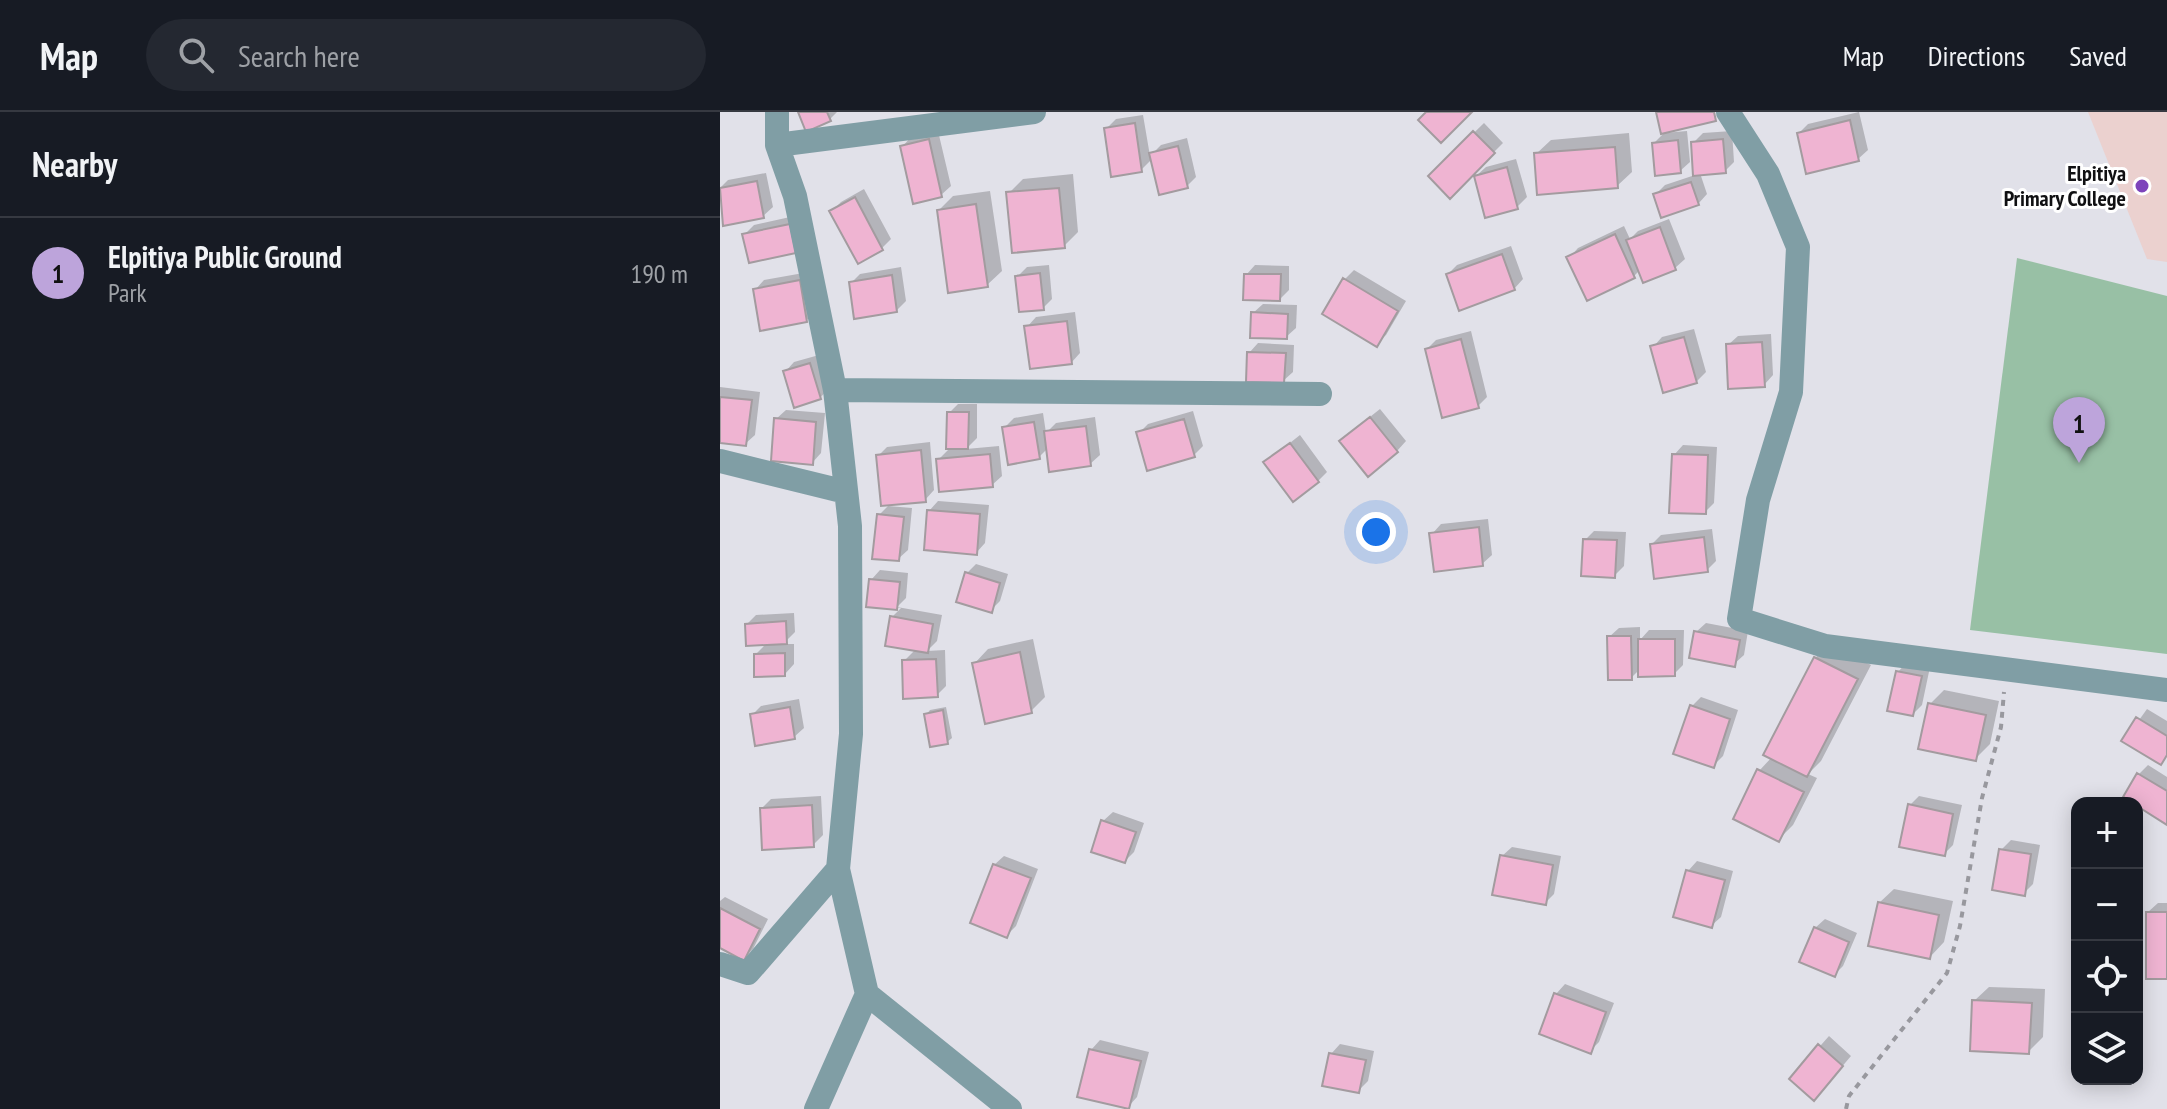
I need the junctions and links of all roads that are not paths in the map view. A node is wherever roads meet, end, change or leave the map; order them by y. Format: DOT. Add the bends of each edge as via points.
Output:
graph roads {
  1 [pos="777,112"];
  2 [pos="1034,112"];
  3 [pos="1728,112"];
  4 [pos="777,145"];
  5 [pos="835,390"];
  6 [pos="1320,394"];
  7 [pos="720,461"];
  8 [pos="846,492"];
  9 [pos="2167,690"];
  10 [pos="838,869"];
  11 [pos="720,964"];
  12 [pos="867,994"];
  13 [pos="816,1109"];
  14 [pos="1010,1109"];
  1 -- 4 [label="street"];
  2 -- 4 [label="street"];
  3 -- 9 [label="street" via="1768,174 1798,247 1791,392 1758,500 1739,619 1825,646"];
  4 -- 5 [label="street" via="795,196"];
  5 -- 6 [label="street"];
  5 -- 8 [label="street"];
  7 -- 8 [label="street"];
  8 -- 10 [label="street" via="851,734"];
  10 -- 11 [label="street" via="748,973"];
  10 -- 12 [label="street"];
  12 -- 13 [label="street"];
  12 -- 14 [label="street"];
}
